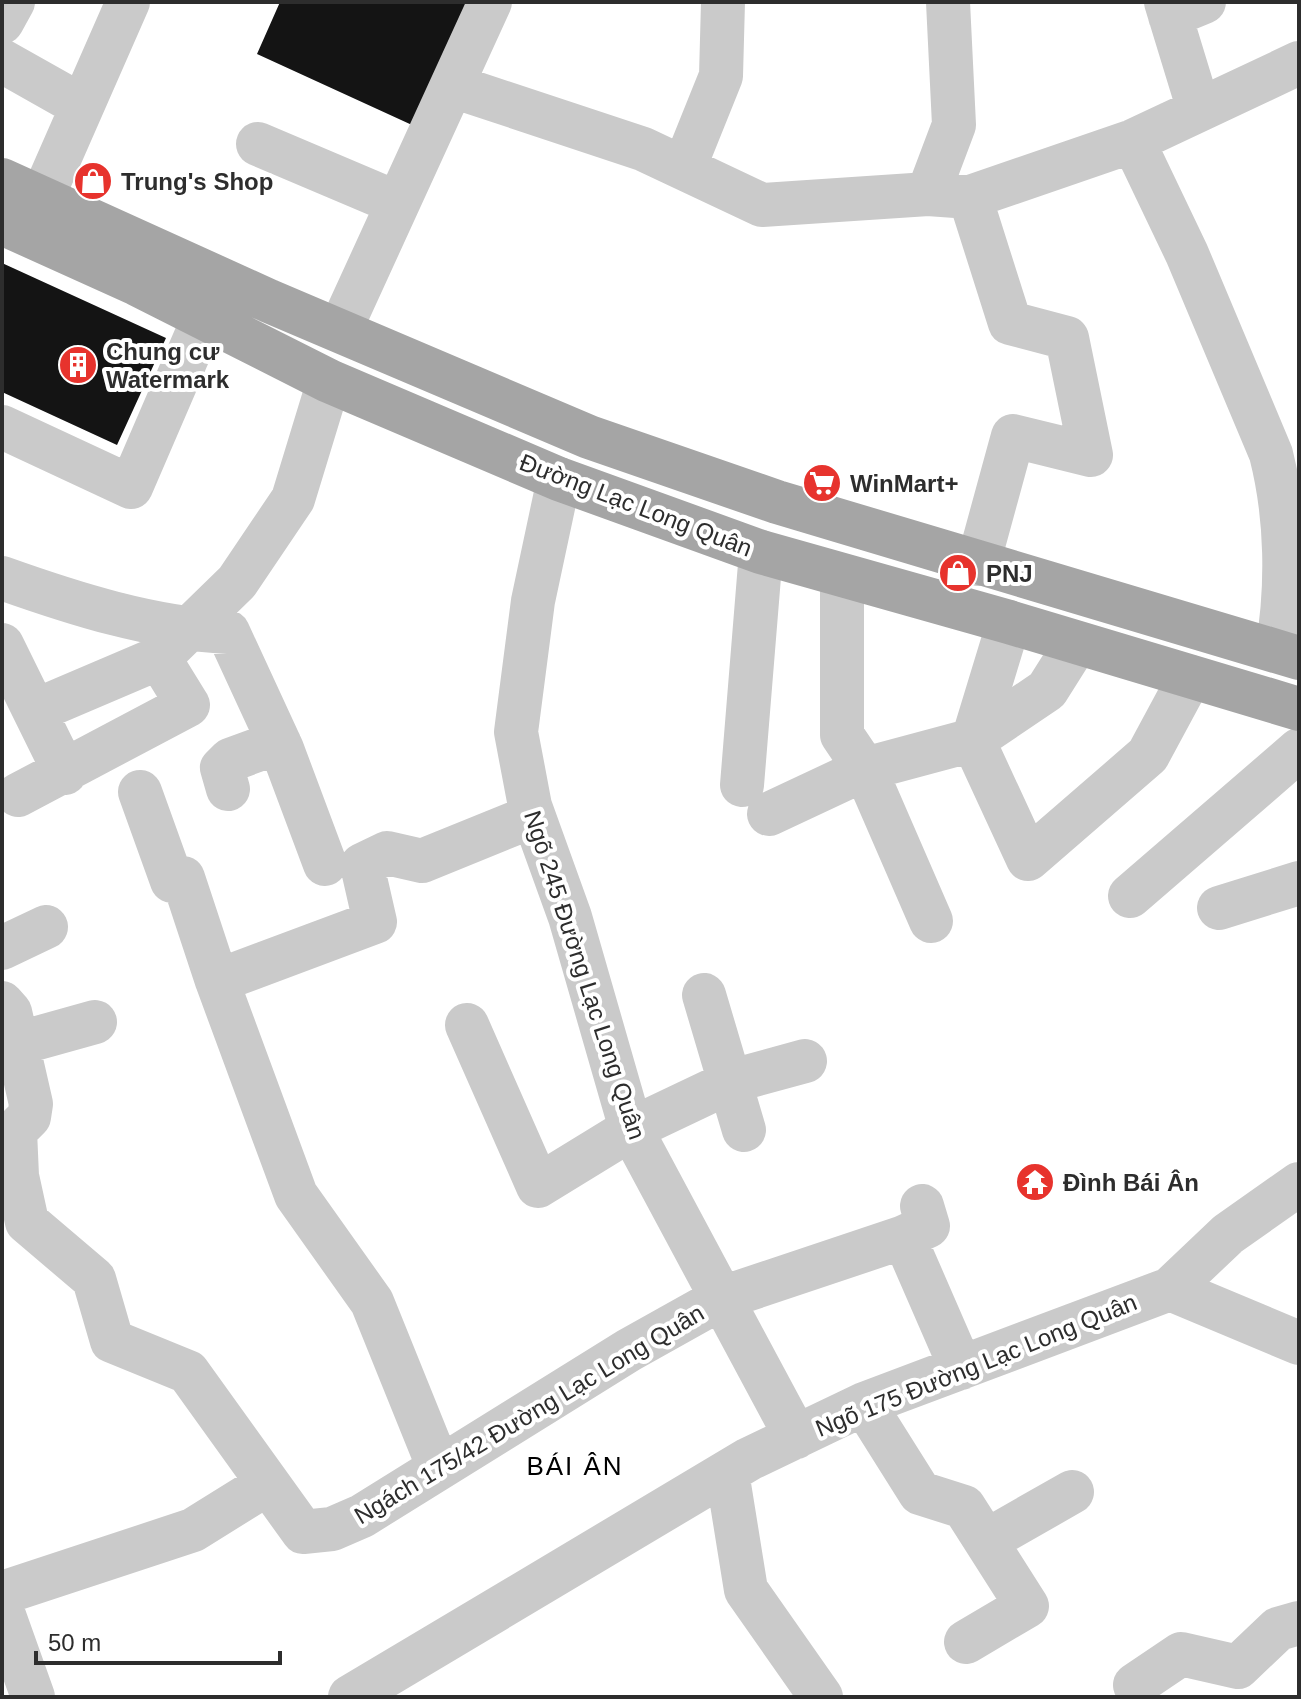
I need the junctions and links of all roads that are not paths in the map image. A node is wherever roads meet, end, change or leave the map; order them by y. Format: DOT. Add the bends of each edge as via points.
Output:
graph roads {
  1 [pos="13,2"];
  2 [pos="128,2"];
  3 [pos="472,2"];
  4 [pos="490,2"];
  5 [pos="723,2"];
  6 [pos="948,2"];
  7 [pos="1180,7"];
  8 [pos="2,22"];
  9 [pos="2,61"];
  10 [pos="1299,63"];
  11 [pos="453,86"];
  12 [pos="82,106"];
  13 [pos="1199,110"];
  14 [pos="1133,141"];
  15 [pos="258,144"];
  16 [pos="684,168"];
  17 [pos="2,180"];
  18 [pos="949,195"];
  19 [pos="383,197"];
  20 [pos="42,198"];
  21 [pos="2,223"];
  22 [pos="203,320"];
  23 [pos="325,324"];
  24 [pos="329,381"];
  25 [pos="2,427"];
  26 [pos="1285,453"];
  27 [pos="559,479"];
  28 [pos="761,552"];
  29 [pos="1291,559"];
  30 [pos="978,564"];
  31 [pos="842,577"];
  32 [pos="2,578"];
  33 [pos="1009,622"];
  34 [pos="1185,624"];
  35 [pos="175,644"];
  36 [pos="1076,644"];
  37 [pos="2,645"];
  38 [pos="1288,655"];
  39 [pos="1183,675"];
  40 [pos="1299,709"];
  41 [pos="37,710"];
  42 [pos="973,740"];
  43 [pos="279,742"];
  44 [pos="1299,750"];
  45 [pos="865,769"];
  46 [pos="65,773"];
  47 [pos="228,789"];
  48 [pos="140,792"];
  49 [pos="18,795"];
  50 [pos="533,816"];
  51 [pos="325,864"];
  52 [pos="1299,883"];
  53 [pos="1130,896"];
  54 [pos="1219,908"];
  55 [pos="931,921"];
  56 [pos="46,927"];
  57 [pos="2,948"];
  58 [pos="217,981"];
  59 [pos="704,995"];
  60 [pos="2,1003"];
  61 [pos="95,1022"];
  62 [pos="467,1025"];
  63 [pos="16,1044"];
  64 [pos="805,1061"];
  65 [pos="732,1081"];
  66 [pos="631,1129"];
  67 [pos="744,1130"];
  68 [pos="10,1176"];
  69 [pos="1299,1184"];
  70 [pos="1170,1289"];
  71 [pos="722,1298"];
  72 [pos="1299,1343"];
  73 [pos="961,1368"];
  74 [pos="864,1404"];
  75 [pos="796,1437"];
  76 [pos="439,1468"];
  77 [pos="727,1472"];
  78 [pos="267,1484"];
  79 [pos="1072,1492"];
  80 [pos="986,1541"];
  81 [pos="2,1593"];
  82 [pos="2,1610"];
  83 [pos="1299,1623"];
  84 [pos="966,1642"];
  85 [pos="1135,1685"];
  86 [pos="33,1697"];
  87 [pos="350,1697"];
  88 [pos="821,1697"];
  1 -- 8 [label="street"];
  2 -- 12 [label="street"];
  3 -- 19 [label="street"];
  4 -- 11 [label="street"];
  5 -- 16 [label="street" via="721,76"];
  6 -- 18 [label="street" via="954,125"];
  7 -- 13 [label="street"];
  9 -- 12 [label="street"];
  10 -- 13 [label="street"];
  11 -- 16 [label="street" via="643,149"];
  11 -- 23 [label="street"];
  12 -- 20 [label="street"];
  13 -- 14 [label="street"];
  14 -- 18 [label="street"];
  14 -- 26 [label="street"];
  15 -- 19 [label="street"];
  16 -- 18 [label="street" via="762,205"];
  17 -- 20 [label="main road, Đường Lạc Long Quân"];
  18 -- 30 [label="street" via="1010,323 1067,338 1091,455 1013,436"];
  19 -- 23 [label="street"];
  20 -- 23 [label="main road, Đường Lạc Long Quân"];
  21 -- 22 [label="main road, Đường Lạc Long Quân"];
  22 -- 24 [label="main road, Đường Lạc Long Quân"];
  22 -- 25 [label="street" via="131,487"];
  23 -- 24 [label="main road"];
  23 -- 30 [label="main road, Đường Lạc Long Quân" via="589,437"];
  24 -- 27 [label="main road, Đường Lạc Long Quân"];
  24 -- 35 [label="street" via="293,499 237,582"];
  26 -- 29 [label="street" via="1279,483"];
  27 -- 28 [label="main road, Đường Lạc Long Quân"];
  27 -- 50 [label="street, Ngõ 245 Đường Lạc Long Quân" via="533,601 516,732"];
  28 -- 31 [label="main road, Đường Lạc Long Quân"];
  28 -- 45 [label="street" via="756,799"];
  29 -- 38 [label="street" via="1285,603"];
  30 -- 34 [label="main road, Đường Lạc Long Quân"];
  31 -- 33 [label="main road, Đường Lạc Long Quân"];
  31 -- 45 [label="street" via="842,735"];
  32 -- 35 [label="street" via="105,611"];
  33 -- 36 [label="main road, Đường Lạc Long Quân"];
  33 -- 42 [label="street"];
  34 -- 38 [label="main road, Đường Lạc Long Quân"];
  34 -- 39 [label="main road"];
  35 -- 41 [label="street"];
  35 -- 43 [label="street" via="228,632"];
  35 -- 46 [label="street" via="188,705"];
  36 -- 39 [label="main road, Đường Lạc Long Quân"];
  36 -- 42 [label="street" via="1047,690"];
  37 -- 41 [label="street"];
  39 -- 40 [label="main road, Đường Lạc Long Quân"];
  39 -- 42 [label="street" via="1148,755 1028,859"];
  41 -- 46 [label="street"];
  42 -- 45 [label="street"];
  43 -- 47 [label="street" via="230,760 222,768"];
  43 -- 51 [label="street"];
  44 -- 53 [label="street"];
  45 -- 55 [label="street"];
  46 -- 49 [label="street"];
  48 -- 58 [label="street" via="172,881 183,878"];
  50 -- 58 [label="street" via="422,861 387,853 362,865 375,922"];
  50 -- 66 [label="street, Ngõ 245 Đường Lạc Long Quân" via="570,917"];
  52 -- 54 [label="street"];
  56 -- 57 [label="street"];
  58 -- 76 [label="street" via="296,1195 372,1302"];
  59 -- 65 [label="street"];
  60 -- 63 [label="street" via="10,1012"];
  61 -- 63 [label="street"];
  62 -- 66 [label="street" via="538,1186"];
  63 -- 68 [label="street" via="31,1112 15,1131"];
  64 -- 65 [label="street"];
  65 -- 66 [label="street"];
  65 -- 67 [label="street"];
  66 -- 71 [label="street, Ngõ 245 Đường Lạc Long Quân"];
  68 -- 78 [label="street, Ngách 175/42 Đường Lạc Long Quân" via="27,1222 94,1279 112,1341 188,1372"];
  69 -- 70 [label="street, Ngõ 175 Đường Lạc Long Quân" via="1228,1234"];
  70 -- 72 [label="street"];
  70 -- 73 [label="street, Ngõ 175 Đường Lạc Long Quân"];
  71 -- 73 [label="street, Ngách 175/42 Đường Lạc Long Quân" via="913,1222"];
  71 -- 75 [label="street, Ngõ 245 Đường Lạc Long Quân"];
  71 -- 76 [label="street, Ngách 175/42 Đường Lạc Long Quân"];
  73 -- 74 [label="street, Ngõ 175 Đường Lạc Long Quân"];
  74 -- 75 [label="street, Ngõ 175 Đường Lạc Long Quân"];
  74 -- 80 [label="street" via="920,1493 964,1507"];
  75 -- 77 [label="street, Ngõ 175 Đường Lạc Long Quân"];
  76 -- 78 [label="street, Ngách 175/42 Đường Lạc Long Quân" via="343,1526 316,1532 298,1529"];
  77 -- 87 [label="street, Ngõ 175 Đường Lạc Long Quân"];
  77 -- 88 [label="street" via="746,1590"];
  78 -- 81 [label="street" via="193,1530"];
  79 -- 80 [label="street"];
  80 -- 84 [label="street" via="1027,1606"];
  82 -- 86 [label="street"];
  83 -- 85 [label="street" via="1278,1629 1238,1667 1181,1654"];
}
